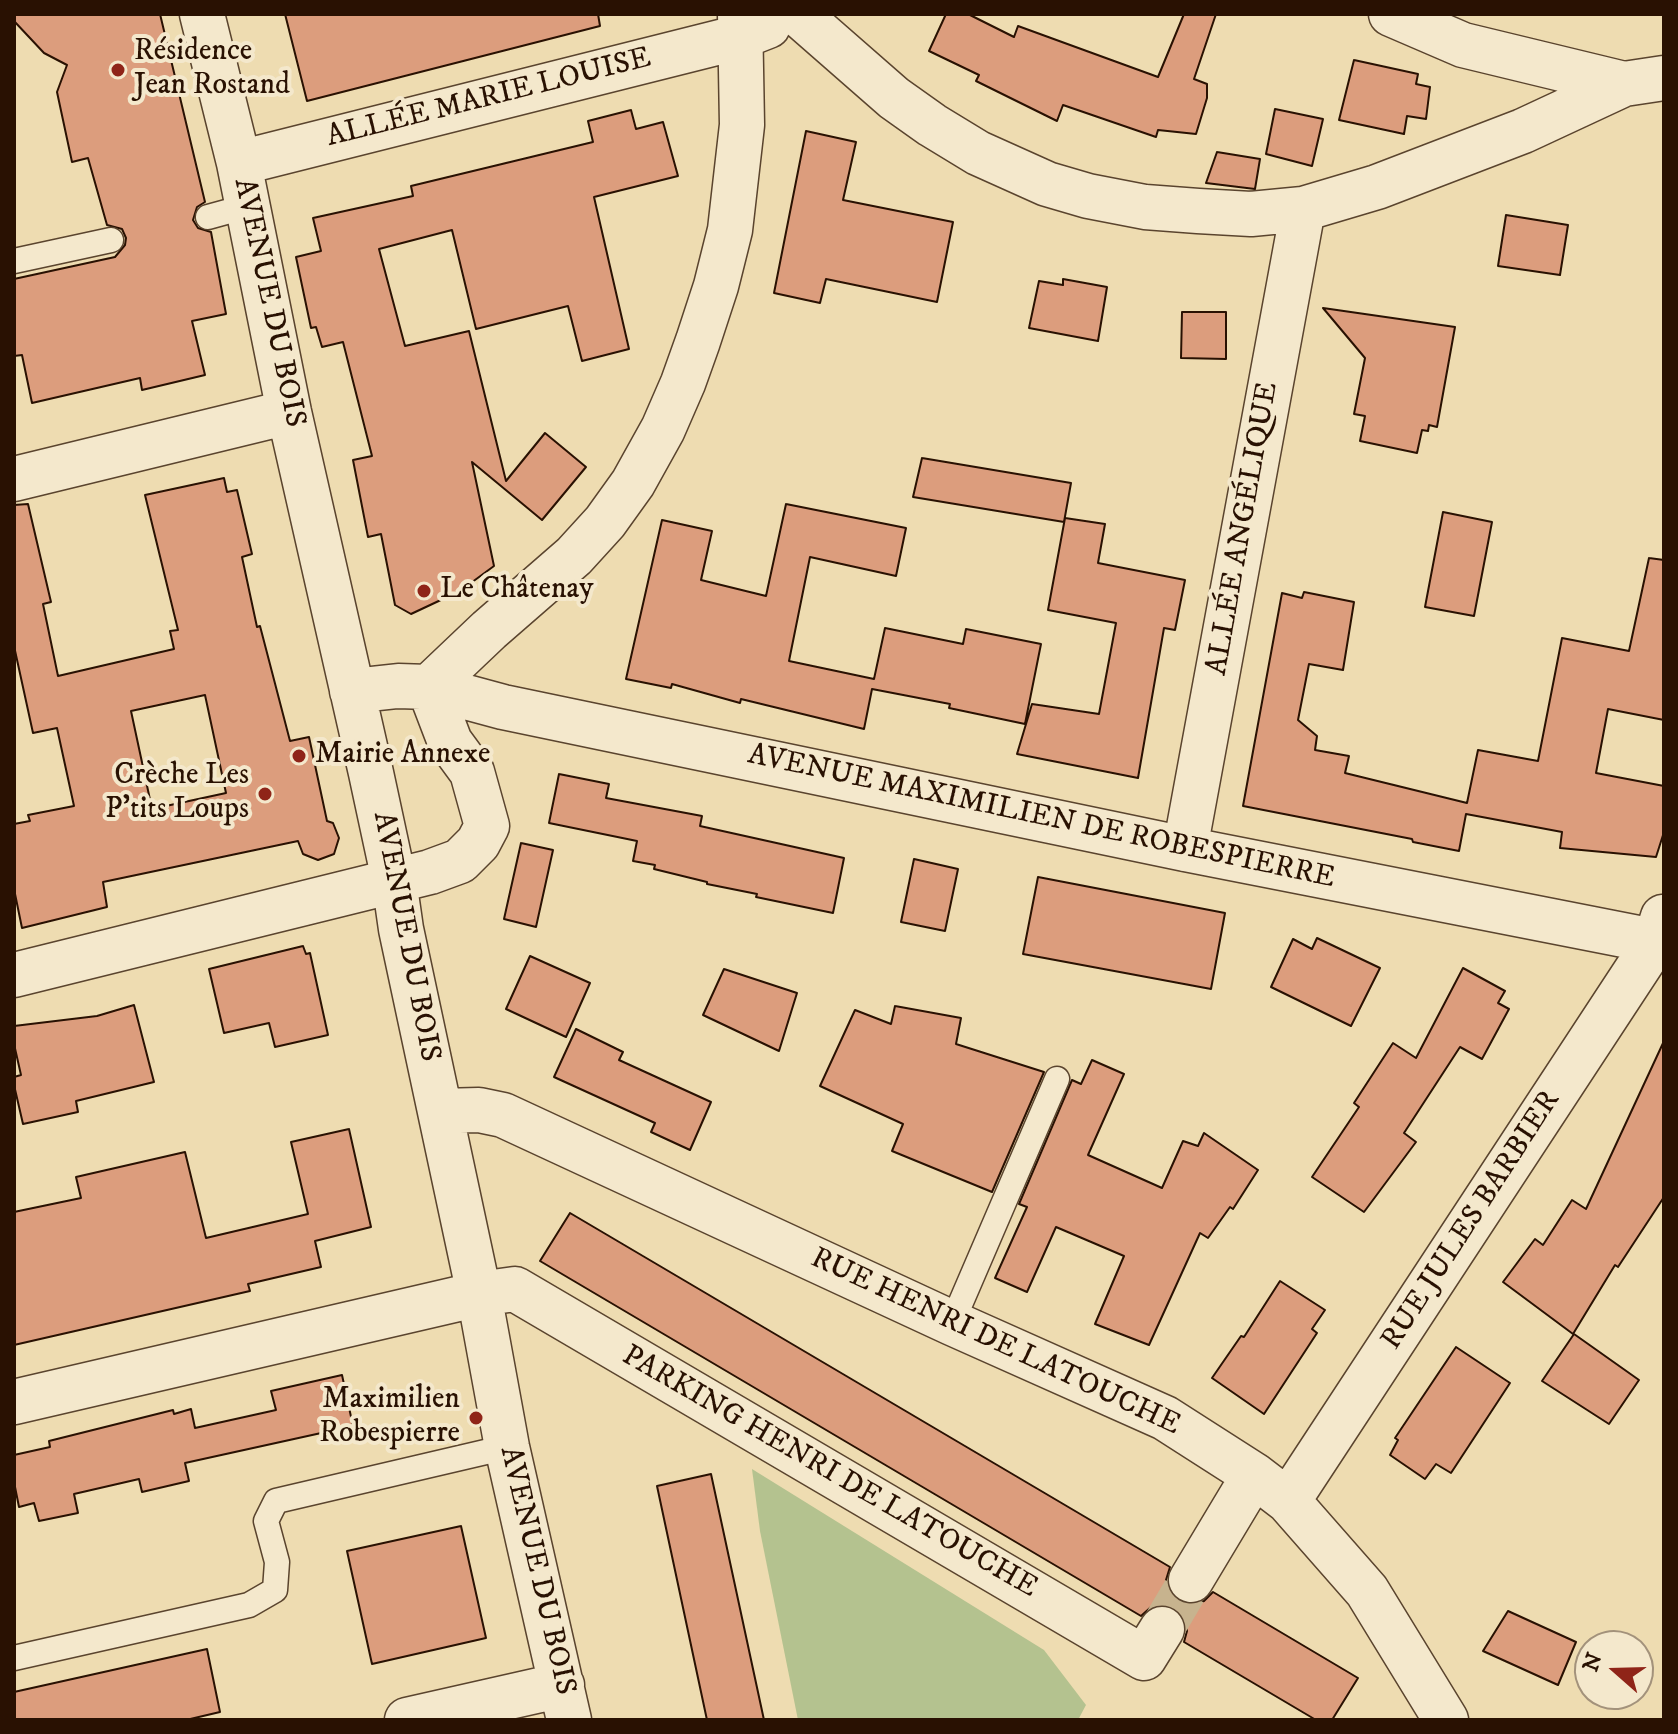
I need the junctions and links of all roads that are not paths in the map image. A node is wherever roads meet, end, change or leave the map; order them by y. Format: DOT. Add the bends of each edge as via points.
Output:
graph roads {
  1 [pos="202,14"];
  2 [pos="797,14"];
  3 [pos="1391,14"];
  4 [pos="740,26"];
  5 [pos="1644,81"];
  6 [pos="239,163"];
  7 [pos="1303,209"];
  8 [pos="111,240"];
  9 [pos="14,261"];
  10 [pos="289,412"];
  11 [pos="14,479"];
  12 [pos="429,687"];
  13 [pos="352,691"];
  14 [pos="1185,849"];
  15 [pos="394,880"];
  16 [pos="1661,933"];
  17 [pos="14,975"];
  18 [pos="1057,1079"];
  19 [pos="440,1111"];
  20 [pos="479,1294"];
  21 [pos="952,1323"];
  22 [pos="14,1402"];
  23 [pos="507,1447"];
  24 [pos="1254,1475"];
  25 [pos="1288,1501"];
  26 [pos="1191,1580"];
  27 [pos="1162,1629"];
  28 [pos="14,1658"];
  29 [pos="566,1702"];
  30 [pos="407,1720"];
  31 [pos="1446,1720"];
  1 -- 6 [label="street, AVENUE DU BOIS"];
  2 -- 4 [label="street, ALLÉE MARIE LOUISE"];
  2 -- 7 [label="street" via="932,125 1047,184 1145,207 1251,214"];
  3 -- 5 [label="street" via="1463,45"];
  4 -- 6 [label="street, ALLÉE MARIE LOUISE"];
  4 -- 12 [label="street" via="742,125 730,230 703,327 663,429 605,522"];
  5 -- 7 [label="street" via="1377,187"];
  6 -- 10 [label="street, AVENUE DU BOIS" via="228,212"];
  7 -- 14 [label="street, ALLÉE ANGÉLIQUE"];
  8 -- 9 [label="lane"];
  10 -- 11 [label="street"];
  10 -- 13 [label="street, AVENUE DU BOIS"];
  12 -- 13 [label="street, AVENUE MAXIMILIEN DE ROBESPIERRE"];
  12 -- 14 [label="street, AVENUE MAXIMILIEN DE ROBESPIERRE" via="503,707"];
  12 -- 15 [label="street" via="450,742 472,772 487,826 460,861"];
  13 -- 15 [label="street, AVENUE DU BOIS"];
  14 -- 16 [label="street, AVENUE MAXIMILIEN DE ROBESPIERRE"];
  15 -- 17 [label="street"];
  15 -- 19 [label="street, AVENUE DU BOIS"];
  16 -- 25 [label="street, RUE JULES BARBIER"];
  18 -- 21 [label="lane"];
  19 -- 20 [label="street, AVENUE DU BOIS"];
  19 -- 21 [label="street, RUE HENRI DE LATOUCHE" via="503,1115"];
  20 -- 22 [label="street"];
  20 -- 23 [label="street, AVENUE DU BOIS"];
  20 -- 27 [label="street, PARKING HENRI DE LATOUCHE" via="515,1289 543,1304 1144,1658"];
  21 -- 24 [label="street, RUE HENRI DE LATOUCHE" via="1165,1418"];
  23 -- 28 [label="lane" via="276,1501 266,1521 277,1562 275,1590 249,1605"];
  23 -- 29 [label="street, AVENUE DU BOIS"];
  24 -- 25 [label="street, RUE HENRI DE LATOUCHE"];
  24 -- 26 [label="street"];
  25 -- 31 [label="street, RUE HENRI DE LATOUCHE" via="1367,1591"];
  29 -- 30 [label="street"];
}
